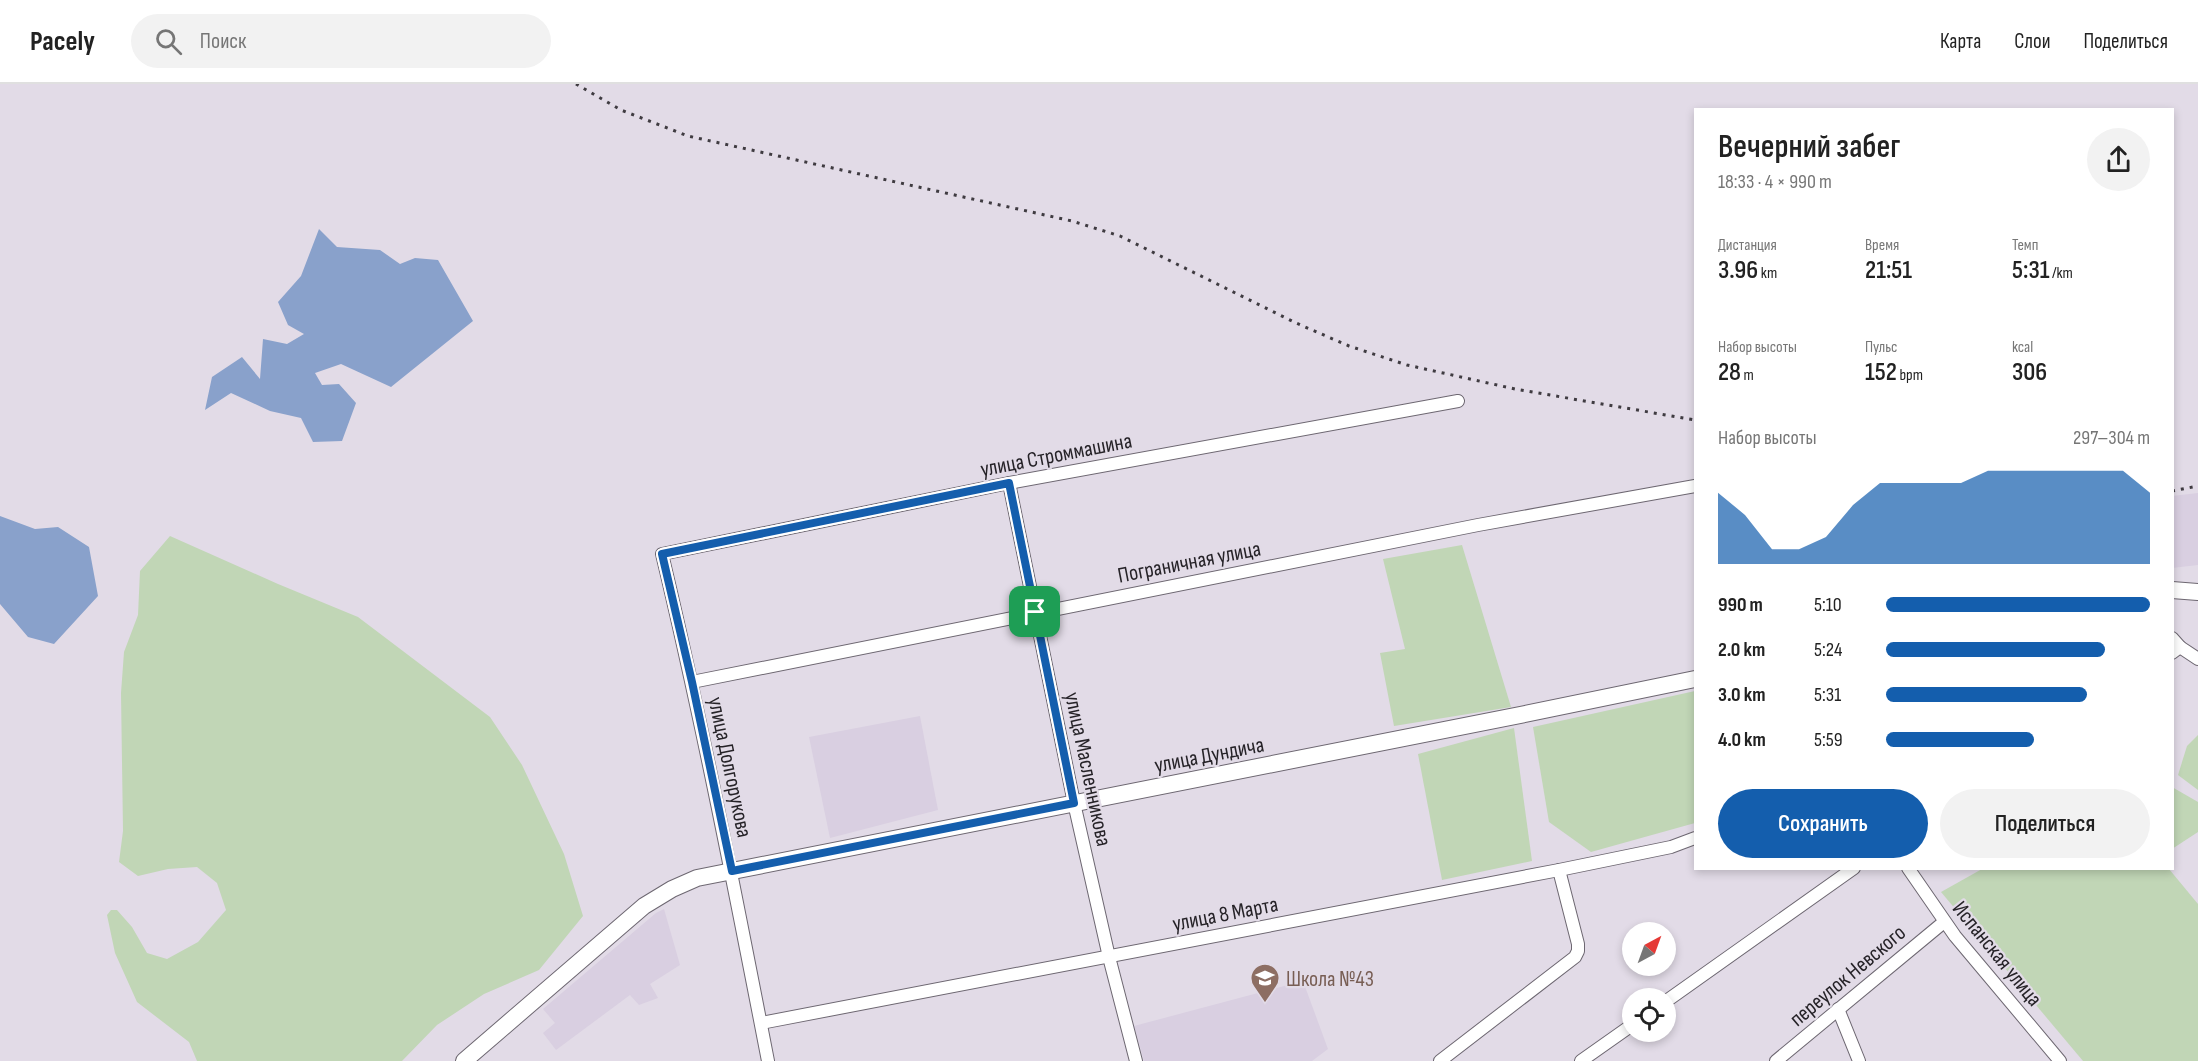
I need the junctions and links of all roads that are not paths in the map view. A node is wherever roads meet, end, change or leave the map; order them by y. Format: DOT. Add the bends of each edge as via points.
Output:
graph roads {
  1 [pos="1458,401"];
  2 [pos="1009,483"];
  3 [pos="1694,486"];
  4 [pos="662,554"];
  5 [pos="2174,591"];
  6 [pos="2198,591"];
  7 [pos="1035,612"];
  8 [pos="2175,646"];
  9 [pos="2198,659"];
  10 [pos="1694,679"];
  11 [pos="692,682"];
  12 [pos="1074,803"];
  13 [pos="1694,838"];
  14 [pos="1558,870"];
  15 [pos="1851,870"];
  16 [pos="1909,870"];
  17 [pos="732,871"];
  18 [pos="1944,922"];
  19 [pos="1109,957"];
  20 [pos="1676,994"];
  21 [pos="1838,1009"];
  22 [pos="761,1023"];
  23 [pos="1622,1032"];
  24 [pos="464,1061"];
  25 [pos="768,1061"];
  26 [pos="1136,1061"];
  27 [pos="1440,1061"];
  28 [pos="1581,1061"];
  29 [pos="1776,1061"];
  30 [pos="1859,1061"];
  31 [pos="2060,1061"];
  1 -- 2 [label="street, улица Строммашина"];
  2 -- 4 [label="street, улица Строммашина"];
  2 -- 7 [label="street, улица Масленникова"];
  3 -- 7 [label="street, Пограничная улица"];
  4 -- 11 [label="street, улица Долгорукова"];
  5 -- 6 [label="main road"];
  7 -- 11 [label="street, Пограничная улица"];
  7 -- 12 [label="street, улица Масленникова"];
  8 -- 9 [label="street"];
  10 -- 12 [label="main road, улица Дундича"];
  11 -- 17 [label="street, улица Долгорукова"];
  12 -- 17 [label="main road, улица Дундича"];
  12 -- 19 [label="street, улица Масленникова"];
  13 -- 14 [label="street, улица 8 Марта" via="1671,847"];
  14 -- 19 [label="street, улица 8 Марта"];
  14 -- 27 [label="street" via="1578,944 1575,957"];
  15 -- 20 [label="street"];
  16 -- 18 [label="street, Испанская улица"];
  17 -- 22 [label="street, улица Долгорукова"];
  17 -- 24 [label="main road, улица Дундича" via="697,878 644,906"];
  18 -- 21 [label="street, переулок Невского"];
  18 -- 31 [label="street, Испанская улица"];
  19 -- 22 [label="street, улица 8 Марта"];
  19 -- 26 [label="street, улица Масленникова"];
  21 -- 29 [label="street, переулок Невского"];
  21 -- 30 [label="street"];
  22 -- 25 [label="street, улица Долгорукова"];
  23 -- 28 [label="street"];
}
